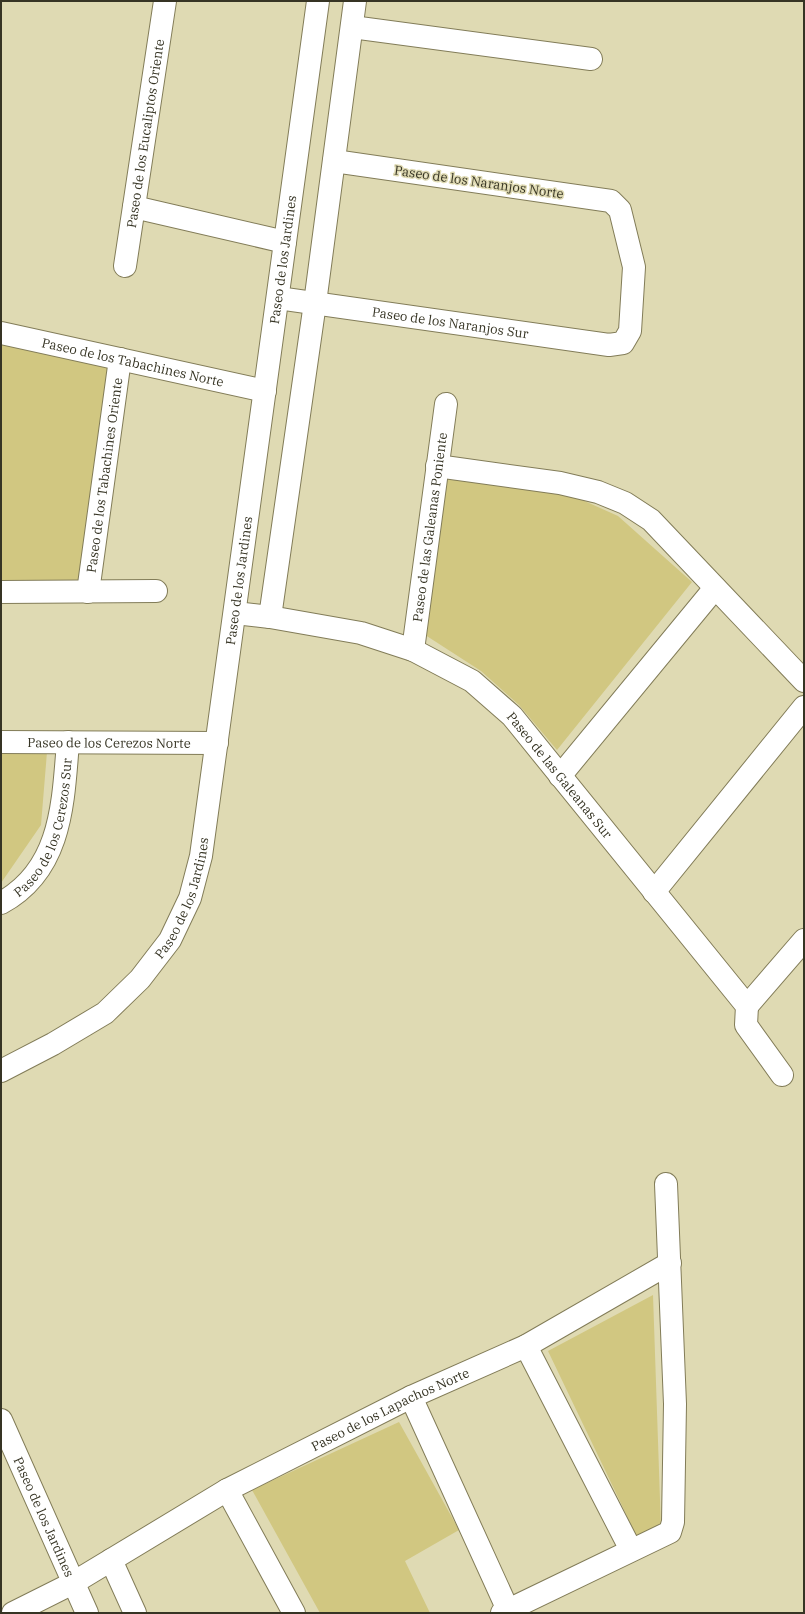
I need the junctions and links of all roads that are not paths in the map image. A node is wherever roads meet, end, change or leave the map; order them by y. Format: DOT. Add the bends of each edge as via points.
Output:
graph roads {
  1 [pos="165,1"];
  2 [pos="318,1"];
  3 [pos="355,1"];
  4 [pos="352,27"];
  5 [pos="591,59"];
  6 [pos="334,161"];
  7 [pos="134,208"];
  8 [pos="285,242"];
  9 [pos="125,266"];
  10 [pos="278,298"];
  11 [pos="316,303"];
  12 [pos="1,333"];
  13 [pos="623,343"];
  14 [pos="120,359"];
  15 [pos="265,391"];
  16 [pos="446,404"];
  17 [pos="437,466"];
  18 [pos="715,588"];
  19 [pos="156,591"];
  20 [pos="1,592"];
  21 [pos="88,592"];
  22 [pos="234,613"];
  23 [pos="270,617"];
  24 [pos="413,650"];
  25 [pos="804,681"];
  26 [pos="804,707"];
  27 [pos="1,742"];
  28 [pos="68,742"];
  29 [pos="217,743"];
  30 [pos="560,776"];
  31 [pos="654,892"];
  32 [pos="1,903"];
  33 [pos="804,940"];
  34 [pos="747,1006"];
  35 [pos="1,1071"];
  36 [pos="782,1075"];
  37 [pos="666,1184"];
  38 [pos="670,1263"];
  39 [pos="526,1346"];
  40 [pos="411,1397"];
  41 [pos="1,1420"];
  42 [pos="227,1490"];
  43 [pos="631,1550"];
  44 [pos="111,1560"];
  45 [pos="73,1583"];
  46 [pos="505,1612"];
  47 [pos="13,1613"];
  48 [pos="87,1613"];
  49 [pos="135,1613"];
  50 [pos="294,1613"];
  1 -- 7 [label="street, Paseo de los Eucaliptos Oriente"];
  2 -- 8 [label="street, Paseo de los Jardines"];
  3 -- 4 [label="street"];
  4 -- 5 [label="street"];
  4 -- 6 [label="street"];
  6 -- 11 [label="street"];
  6 -- 13 [label="street, Paseo de los Naranjos Norte" via="611,201 620,210 634,267 630,331"];
  7 -- 8 [label="street"];
  7 -- 9 [label="street, Paseo de los Eucaliptos Oriente"];
  8 -- 10 [label="street, Paseo de los Jardines"];
  10 -- 11 [label="street, Paseo de los Naranjos Sur"];
  10 -- 15 [label="street, Paseo de los Jardines"];
  11 -- 13 [label="street, Paseo de los Naranjos Sur" via="609,345"];
  11 -- 23 [label="street"];
  12 -- 14 [label="street, Paseo de los Tabachines Norte"];
  14 -- 15 [label="street, Paseo de los Tabachines Norte"];
  14 -- 21 [label="street, Paseo de los Tabachines Oriente"];
  15 -- 22 [label="street, Paseo de los Jardines"];
  16 -- 17 [label="street, Paseo de las Galeanas Poniente"];
  17 -- 18 [label="street" via="560,484 598,492 625,503 651,520"];
  17 -- 24 [label="street, Paseo de las Galeanas Poniente"];
  18 -- 25 [label="street"];
  18 -- 30 [label="street"];
  19 -- 21 [label="street"];
  20 -- 21 [label="street"];
  22 -- 23 [label="street, Paseo de las Galeanas Sur"];
  22 -- 29 [label="street, Paseo de los Jardines"];
  23 -- 24 [label="street, Paseo de las Galeanas Sur" via="361,633"];
  24 -- 30 [label="street, Paseo de las Galeanas Sur" via="478,686 512,716"];
  26 -- 31 [label="street"];
  27 -- 28 [label="street, Paseo de los Cerezos Norte"];
  28 -- 29 [label="street, Paseo de los Cerezos Norte"];
  28 -- 32 [label="street, Paseo de los Cerezos Sur" via="58,829 48,854 32,877 12,897"];
  29 -- 35 [label="street, Paseo de los Jardines" via="201,856 190,898 170,940 140,980 105,1013"];
  30 -- 31 [label="street, Paseo de las Galeanas Sur"];
  31 -- 34 [label="street, Paseo de las Galeanas Sur"];
  33 -- 34 [label="street"];
  34 -- 36 [label="street" via="746,1025"];
  37 -- 38 [label="street"];
  38 -- 39 [label="street, Paseo de los Lapachos Norte"];
  38 -- 43 [label="street" via="675,1404 674,1522 670,1532"];
  39 -- 40 [label="street, Paseo de los Lapachos Norte"];
  39 -- 43 [label="street"];
  40 -- 42 [label="street, Paseo de los Lapachos Norte"];
  40 -- 46 [label="street"];
  41 -- 45 [label="street, Paseo de los Jardines"];
  42 -- 44 [label="street, Paseo de los Lapachos Norte"];
  42 -- 50 [label="street"];
  43 -- 46 [label="street"];
  44 -- 45 [label="street, Paseo de los Lapachos Norte"];
  44 -- 49 [label="street"];
  45 -- 47 [label="street, Paseo de los Lapachos Norte"];
  45 -- 48 [label="street, Paseo de los Jardines"];
}
